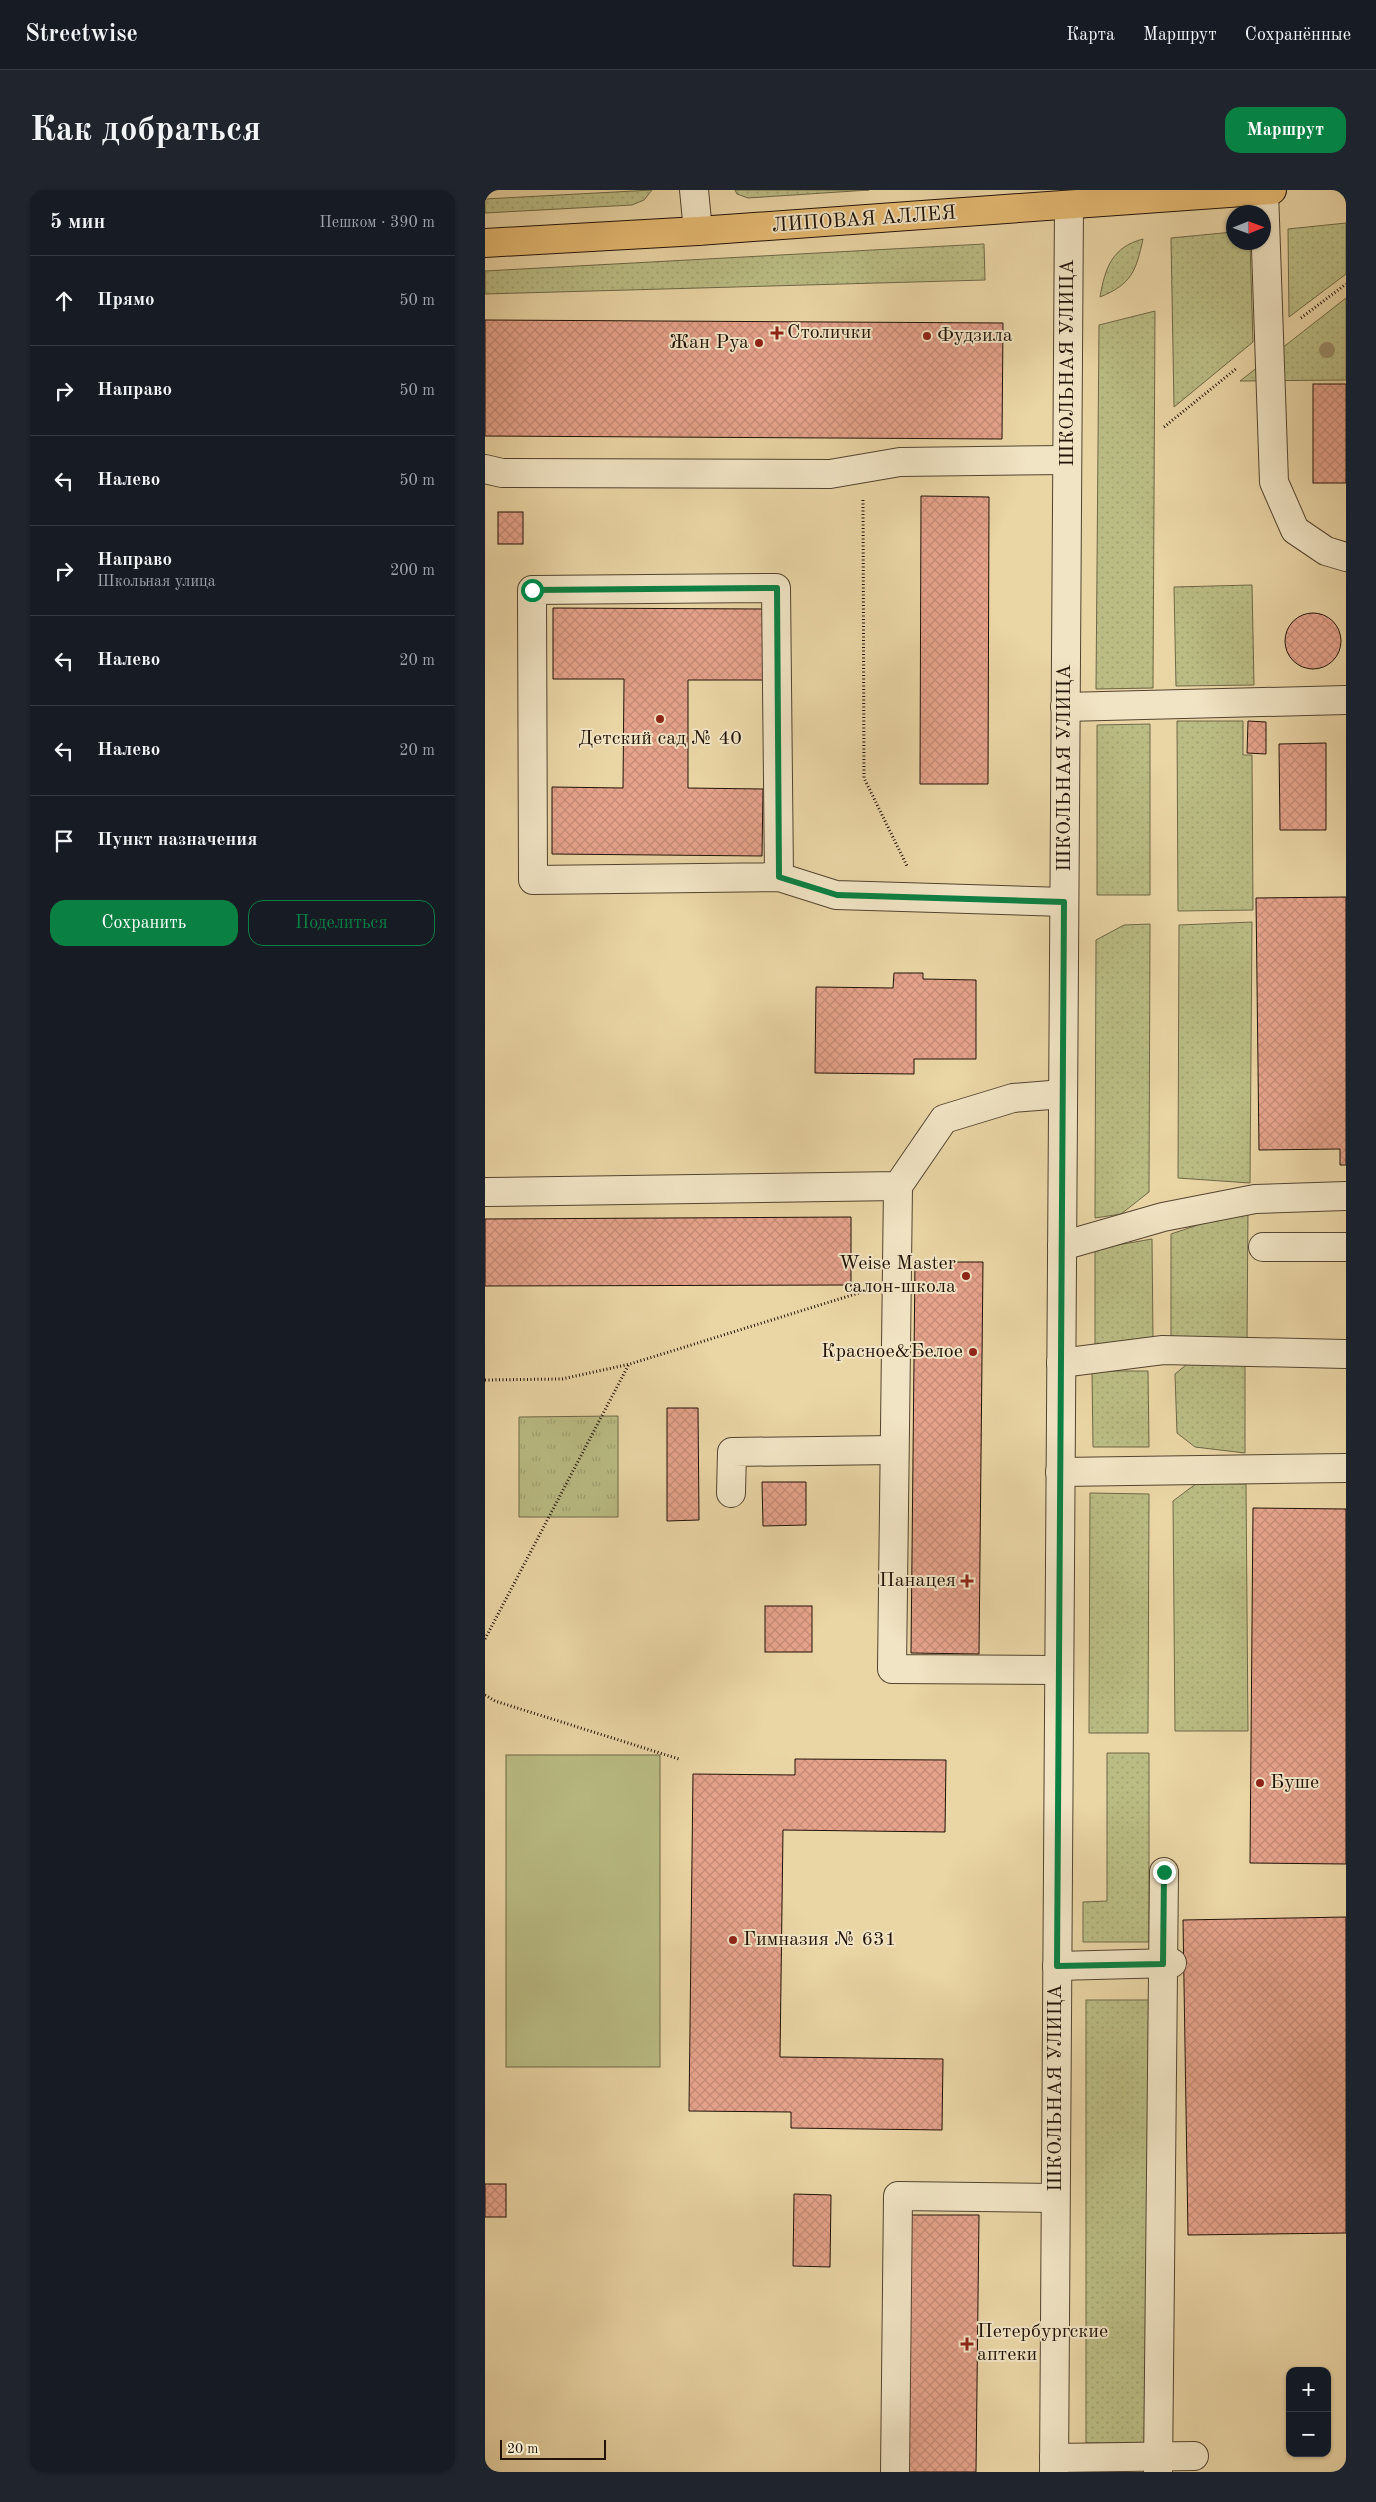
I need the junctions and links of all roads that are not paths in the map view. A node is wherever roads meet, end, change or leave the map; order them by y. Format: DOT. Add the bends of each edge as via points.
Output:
graph roads {
  1 [pos="694,190"];
  2 [pos="1272,190"];
  3 [pos="1264,191"];
  4 [pos="1069,205"];
  5 [pos="698,231"];
  6 [pos="485,243"];
  7 [pos="1067,460"];
  8 [pos="485,469"];
  9 [pos="1346,557"];
  10 [pos="1346,700"];
  11 [pos="1065,708"];
  12 [pos="779,877"];
  13 [pos="1064,902"];
  14 [pos="1063,1094"];
  15 [pos="898,1186"];
  16 [pos="485,1192"];
  17 [pos="1346,1196"];
  18 [pos="1062,1246"];
  19 [pos="1263,1247"];
  20 [pos="1346,1247"];
  21 [pos="1346,1354"];
  22 [pos="1061,1363"];
  23 [pos="894,1450"];
  24 [pos="1346,1468"];
  25 [pos="1060,1472"];
  26 [pos="731,1493"];
  27 [pos="1059,1670"];
  28 [pos="1164,1872"];
  29 [pos="1168,1964"];
  30 [pos="1057,1966"];
  31 [pos="1055,2198"];
  32 [pos="1194,2456"];
  33 [pos="1158,2464"];
  34 [pos="1054,2465"];
  35 [pos="895,2472"];
  1 -- 5 [label="street"];
  2 -- 3 [label="main road, ЛИПОВАЯ АЛЛЕЯ"];
  3 -- 4 [label="main road, ЛИПОВАЯ АЛЛЕЯ"];
  3 -- 9 [label="street" via="1274,482 1295,530 1326,550"];
  4 -- 5 [label="main road, ЛИПОВАЯ АЛЛЕЯ"];
  4 -- 7 [label="street, ШКОЛЬНАЯ УЛИЦА"];
  5 -- 6 [label="main road, ЛИПОВАЯ АЛЛЕЯ"];
  7 -- 8 [label="street" via="900,462 830,474 502,473"];
  7 -- 11 [label="street, ШКОЛЬНАЯ УЛИЦА"];
  10 -- 11 [label="street"];
  11 -- 13 [label="street, ШКОЛЬНАЯ УЛИЦА"];
  12 -- 12 [label="street" via="777,588 532,590 533,880"];
  12 -- 13 [label="street" via="837,895"];
  13 -- 14 [label="street, ШКОЛЬНАЯ УЛИЦА"];
  14 -- 15 [label="street" via="1013,1098 944,1118"];
  14 -- 18 [label="street, ШКОЛЬНАЯ УЛИЦА"];
  15 -- 16 [label="street"];
  15 -- 23 [label="street"];
  17 -- 18 [label="street" via="1255,1199 1163,1217"];
  18 -- 22 [label="street, ШКОЛЬНАЯ УЛИЦА"];
  19 -- 20 [label="street"];
  21 -- 22 [label="street" via="1163,1350"];
  22 -- 25 [label="street, ШКОЛЬНАЯ УЛИЦА"];
  23 -- 26 [label="street" via="731,1452"];
  23 -- 27 [label="street" via="892,1670"];
  24 -- 25 [label="street"];
  25 -- 27 [label="street, ШКОЛЬНАЯ УЛИЦА"];
  27 -- 30 [label="street, ШКОЛЬНАЯ УЛИЦА"];
  28 -- 29 [label="street"];
  29 -- 30 [label="street"];
  29 -- 33 [label="street"];
  30 -- 31 [label="street, ШКОЛЬНАЯ УЛИЦА"];
  31 -- 34 [label="street, ШКОЛЬНАЯ УЛИЦА"];
  31 -- 35 [label="street" via="898,2196"];
  32 -- 33 [label="street"];
  33 -- 34 [label="street"];
}
